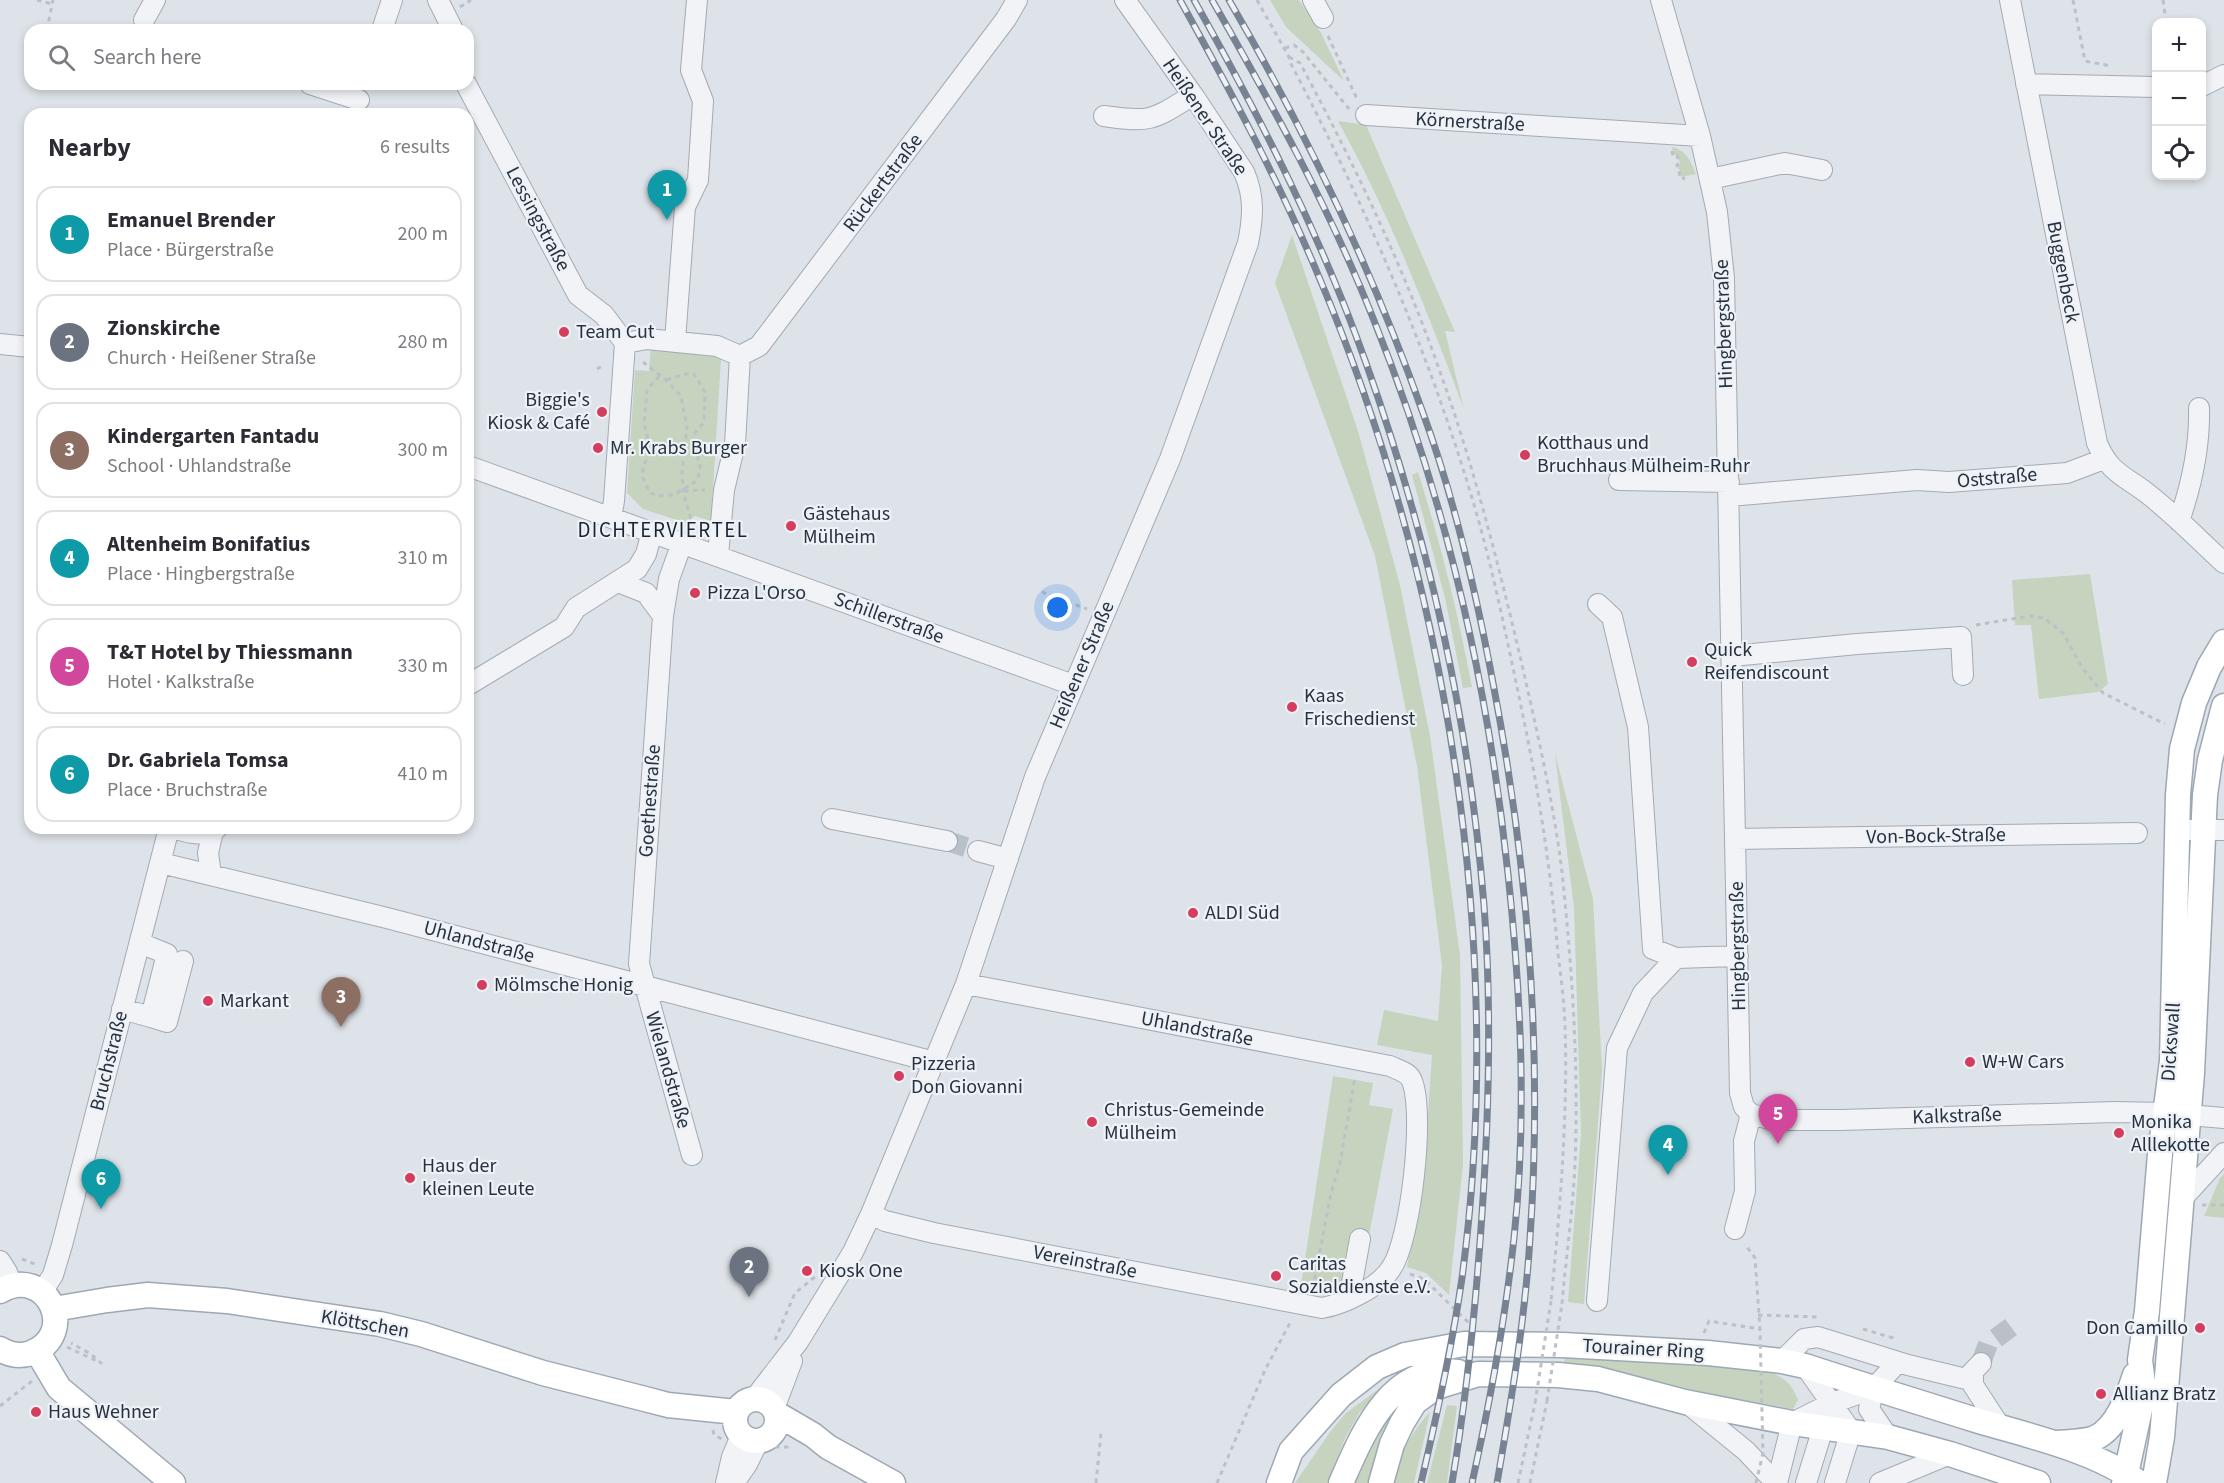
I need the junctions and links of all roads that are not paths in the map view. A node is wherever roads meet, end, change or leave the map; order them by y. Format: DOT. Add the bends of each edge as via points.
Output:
graph roads {
  1 [pos="155,0"];
  2 [pos="392,0"];
  3 [pos="438,0"];
  4 [pos="697,0"];
  5 [pos="1017,0"];
  6 [pos="1125,0"];
  7 [pos="1313,0"];
  8 [pos="1661,0"];
  9 [pos="2010,0"];
  10 [pos="1323,18"];
  11 [pos="144,20"];
  12 [pos="384,24"];
  13 [pos="450,24"];
  14 [pos="2224,75"];
  15 [pos="2026,84"];
  16 [pos="2206,84"];
  17 [pos="2152,87"];
  18 [pos="330,90"];
  19 [pos="469,90"];
  20 [pos="1193,95"];
  21 [pos="359,99"];
  22 [pos="1360,115"];
  23 [pos="1104,116"];
  24 [pos="1700,136"];
  25 [pos="1822,170"];
  26 [pos="1710,179"];
  27 [pos="675,341"];
  28 [pos="625,343"];
  29 [pos="0,344"];
  30 [pos="24,346"];
  31 [pos="740,356"];
  32 [pos="2199,408"];
  33 [pos="2104,459"];
  34 [pos="474,468"];
  35 [pos="1619,480"];
  36 [pos="1729,489"];
  37 [pos="611,517"];
  38 [pos="2180,521"];
  39 [pos="651,532"];
  40 [pos="682,543"];
  41 [pos="718,555"];
  42 [pos="2224,563"];
  43 [pos="618,582"];
  44 [pos="1598,604"];
  45 [pos="663,616"];
  46 [pos="2224,642"];
  47 [pos="1732,656"];
  48 [pos="1963,675"];
  49 [pos="474,681"];
  50 [pos="1073,685"];
  51 [pos="2224,706"];
  52 [pos="832,819"];
  53 [pos="2178,830"];
  54 [pos="2214,830"];
  55 [pos="2137,833"];
  56 [pos="168,834"];
  57 [pos="214,834"];
  58 [pos="1736,839"];
  59 [pos="947,842"];
  60 [pos="978,851"];
  61 [pos="1008,859"];
  62 [pos="161,863"];
  63 [pos="211,874"];
  64 [pos="140,943"];
  65 [pos="1738,956"];
  66 [pos="1676,958"];
  67 [pos="183,961"];
  68 [pos="966,984"];
  69 [pos="644,986"];
  70 [pos="122,1009"];
  71 [pos="151,1017"];
  72 [pos="934,1062"];
  73 [pos="2164,1113"];
  74 [pos="1751,1114"];
  75 [pos="2189,1115"];
  76 [pos="2224,1118"];
  77 [pos="2224,1153"];
  78 [pos="692,1155"];
  79 [pos="2191,1202"];
  80 [pos="870,1214"];
  81 [pos="1735,1229"];
  82 [pos="1360,1239"];
  83 [pos="8,1259"];
  84 [pos="1391,1269"];
  85 [pos="6,1289"];
  86 [pos="1348,1299"];
  87 [pos="1597,1300"];
  88 [pos="48,1301"];
  89 [pos="0,1349"];
  90 [pos="2140,1360"];
  91 [pos="43,1361"];
  92 [pos="1898,1362"];
  93 [pos="1794,1364"];
  94 [pos="1478,1374"];
  95 [pos="1874,1388"];
  96 [pos="1685,1402"];
  97 [pos="1830,1404"];
  98 [pos="756,1422"];
  99 [pos="1792,1423"];
  100 [pos="1823,1428"];
  101 [pos="2001,1428"];
  102 [pos="1851,1431"];
  103 [pos="1888,1437"];
  104 [pos="2054,1444"];
  105 [pos="1291,1451"];
  106 [pos="1950,1454"];
  107 [pos="2130,1480"];
  108 [pos="173,1483"];
  109 [pos="726,1483"];
  110 [pos="734,1483"];
  111 [pos="893,1483"];
  112 [pos="1266,1483"];
  113 [pos="1279,1483"];
  114 [pos="1341,1483"];
  115 [pos="1381,1483"];
  116 [pos="1776,1483"];
  117 [pos="1806,1483"];
  118 [pos="1835,1483"];
  119 [pos="1880,1483"];
  120 [pos="2038,1483"];
  121 [pos="2154,1483"];
  1 -- 11 [label="street"];
  2 -- 12 [label="street"];
  3 -- 13 [label="street"];
  4 -- 27 [label="street" via="691,70 703,101 699,169 698,180 684,207"];
  5 -- 31 [label="street, Rückertstraße" via="759,346"];
  6 -- 20 [label="street, Heißener Straße"];
  7 -- 10 [label="street"];
  8 -- 24 [label="street, Hingbergstraße"];
  9 -- 15 [label="street, Buggenbeck"];
  14 -- 16 [label="street"];
  15 -- 17 [label="street"];
  15 -- 33 [label="street, Buggenbeck" via="2097,443"];
  18 -- 21 [label="street"];
  19 -- 28 [label="street, Lessingstraße" via="578,295 604,315"];
  20 -- 23 [label="street" via="1150,119"];
  20 -- 50 [label="street, Heißener Straße" via="1250,184 1253,200 1248,243 1170,459"];
  22 -- 24 [label="street, Körnerstraße"];
  24 -- 26 [label="street, Hingbergstraße"];
  25 -- 26 [label="street" via="1785,163"];
  26 -- 36 [label="street, Hingbergstraße" via="1724,278"];
  27 -- 28 [label="street" via="648,339"];
  27 -- 31 [label="street" via="717,346"];
  28 -- 37 [label="street"];
  29 -- 30 [label="street"];
  31 -- 41 [label="street" via="735,444 724,490"];
  32 -- 38 [label="street" via="2199,439 2190,492"];
  33 -- 36 [label="street, Oststraße" via="2067,472 1949,483 1917,480"];
  33 -- 38 [label="street"];
  34 -- 37 [label="street, Schillerstraße"];
  35 -- 36 [label="street, Oststraße"];
  36 -- 47 [label="street, Hingbergstraße"];
  37 -- 39 [label="street, Schillerstraße"];
  38 -- 42 [label="street"];
  39 -- 40 [label="street, Schillerstraße"];
  39 -- 43 [label="street" via="646,554 637,569"];
  40 -- 41 [label="street, Schillerstraße"];
  40 -- 45 [label="street, Goethestraße" via="669,579"];
  41 -- 50 [label="street, Schillerstraße"];
  43 -- 45 [label="street" via="646,593"];
  43 -- 49 [label="street" via="576,608 564,627"];
  44 -- 66 [label="street" via="1612,617 1638,727 1653,949"];
  45 -- 69 [label="street, Goethestraße" via="639,964"];
  46 -- 53 [label="main road, Dickswall" via="2200,687 2187,724"];
  47 -- 48 [label="street" via="1961,637"];
  47 -- 58 [label="street, Hingbergstraße"];
  50 -- 61 [label="street, Heißener Straße" via="1035,777"];
  51 -- 54 [label="main road, Dickswall" via="2210,760"];
  52 -- 59 [label="street"];
  53 -- 54 [label="street"];
  53 -- 73 [label="main road, Dickswall" via="2172,1061"];
  54 -- 75 [label="main road, Dickswall"];
  55 -- 58 [label="street, Von-Bock-Straße"];
  56 -- 62 [label="street, Bruchstraße"];
  57 -- 63 [label="street" via="208,853"];
  58 -- 65 [label="street, Hingbergstraße"];
  60 -- 61 [label="street"];
  61 -- 68 [label="street, Heißener Straße"];
  62 -- 63 [label="street, Uhlandstraße"];
  62 -- 64 [label="street, Bruchstraße"];
  63 -- 69 [label="street, Uhlandstraße"];
  64 -- 70 [label="street, Bruchstraße"];
  64 -- 71 [label="street" via="167,954"];
  65 -- 66 [label="street"];
  65 -- 74 [label="street, Hingbergstraße" via="1740,1093"];
  66 -- 87 [label="street" via="1643,993 1617,1048"];
  67 -- 71 [label="street" via="167,1022"];
  68 -- 72 [label="street, Heißener Straße"];
  68 -- 84 [label="street, Uhlandstraße" via="1404,1071 1412,1079 1414,1092 1415,1170 1399,1254"];
  69 -- 72 [label="street, Uhlandstraße"];
  69 -- 78 [label="street, Wielandstraße"];
  70 -- 71 [label="street"];
  70 -- 88 [label="street, Bruchstraße"];
  72 -- 80 [label="street, Heißener Straße"];
  73 -- 74 [label="street, Kalkstraße" via="1841,1120 1773,1120"];
  73 -- 75 [label="street, Kalkstraße"];
  73 -- 90 [label="main road, Dickswall"];
  74 -- 81 [label="street" via="1744,1141 1745,1191"];
  75 -- 76 [label="street, Kalkstraße"];
  75 -- 79 [label="main road, Dickswall"];
  77 -- 79 [label="street"];
  79 -- 121 [label="main road, Dickswall"];
  80 -- 86 [label="street, Vereinstraße" via="934,1233 1322,1308"];
  80 -- 98 [label="street, Heißener Straße" via="853,1252 798,1342"];
  82 -- 86 [label="street"];
  83 -- 85 [label="street"];
  84 -- 86 [label="street, Vereinstraße"];
  85 -- 88 [label="main road" via="28,1285"];
  88 -- 91 [label="main road" via="54,1330"];
  88 -- 98 [label="main road, Klöttschen" via="93,1303 160,1296 227,1301 381,1324 543,1373 668,1405 712,1423"];
  89 -- 91 [label="main road"];
  90 -- 104 [label="main road, Tourainer Ring" via="2128,1398 2112,1424 2095,1438"];
  90 -- 107 [label="main road, Dickswall" via="2144,1391"];
  91 -- 108 [label="main road" via="59,1388"];
  92 -- 93 [label="street" via="1818,1337 1804,1339"];
  92 -- 95 [label="street"];
  92 -- 101 [label="street" via="1973,1375"];
  93 -- 95 [label="main road, Tourainer Ring"];
  93 -- 97 [label="street"];
  93 -- 105 [label="main road, Tourainer Ring" via="1708,1353 1464,1344 1405,1355 1377,1367 1341,1395"];
  94 -- 96 [label="main road, Tourainer Ring" via="1598,1379"];
  94 -- 114 [label="main road" via="1448,1371 1420,1375 1401,1388 1364,1431"];
  94 -- 115 [label="main road, Tourainer Ring" via="1436,1387 1415,1402 1392,1444"];
  95 -- 97 [label="street"];
  95 -- 101 [label="main road, Tourainer Ring"];
  95 -- 103 [label="street" via="1869,1409"];
  96 -- 99 [label="main road, Tourainer Ring"];
  96 -- 116 [label="street" via="1746,1451"];
  97 -- 99 [label="street"];
  97 -- 100 [label="street"];
  97 -- 102 [label="street"];
  98 -- 109 [label="street, Heißener Straße" via="732,1457"];
  98 -- 110 [label="street, Heißener Straße" via="747,1464"];
  98 -- 111 [label="main road, Klöttschen" via="813,1435"];
  99 -- 100 [label="main road, Tourainer Ring"];
  99 -- 116 [label="street"];
  100 -- 102 [label="main road, Tourainer Ring"];
  100 -- 117 [label="street"];
  101 -- 104 [label="main road, Tourainer Ring"];
  102 -- 103 [label="main road, Tourainer Ring"];
  102 -- 118 [label="street"];
  103 -- 106 [label="main road, Tourainer Ring"];
  104 -- 107 [label="main road, Tourainer Ring"];
  105 -- 112 [label="main road"];
  105 -- 113 [label="main road, Tourainer Ring"];
  106 -- 119 [label="street"];
  106 -- 120 [label="main road, Tourainer Ring"];
}
